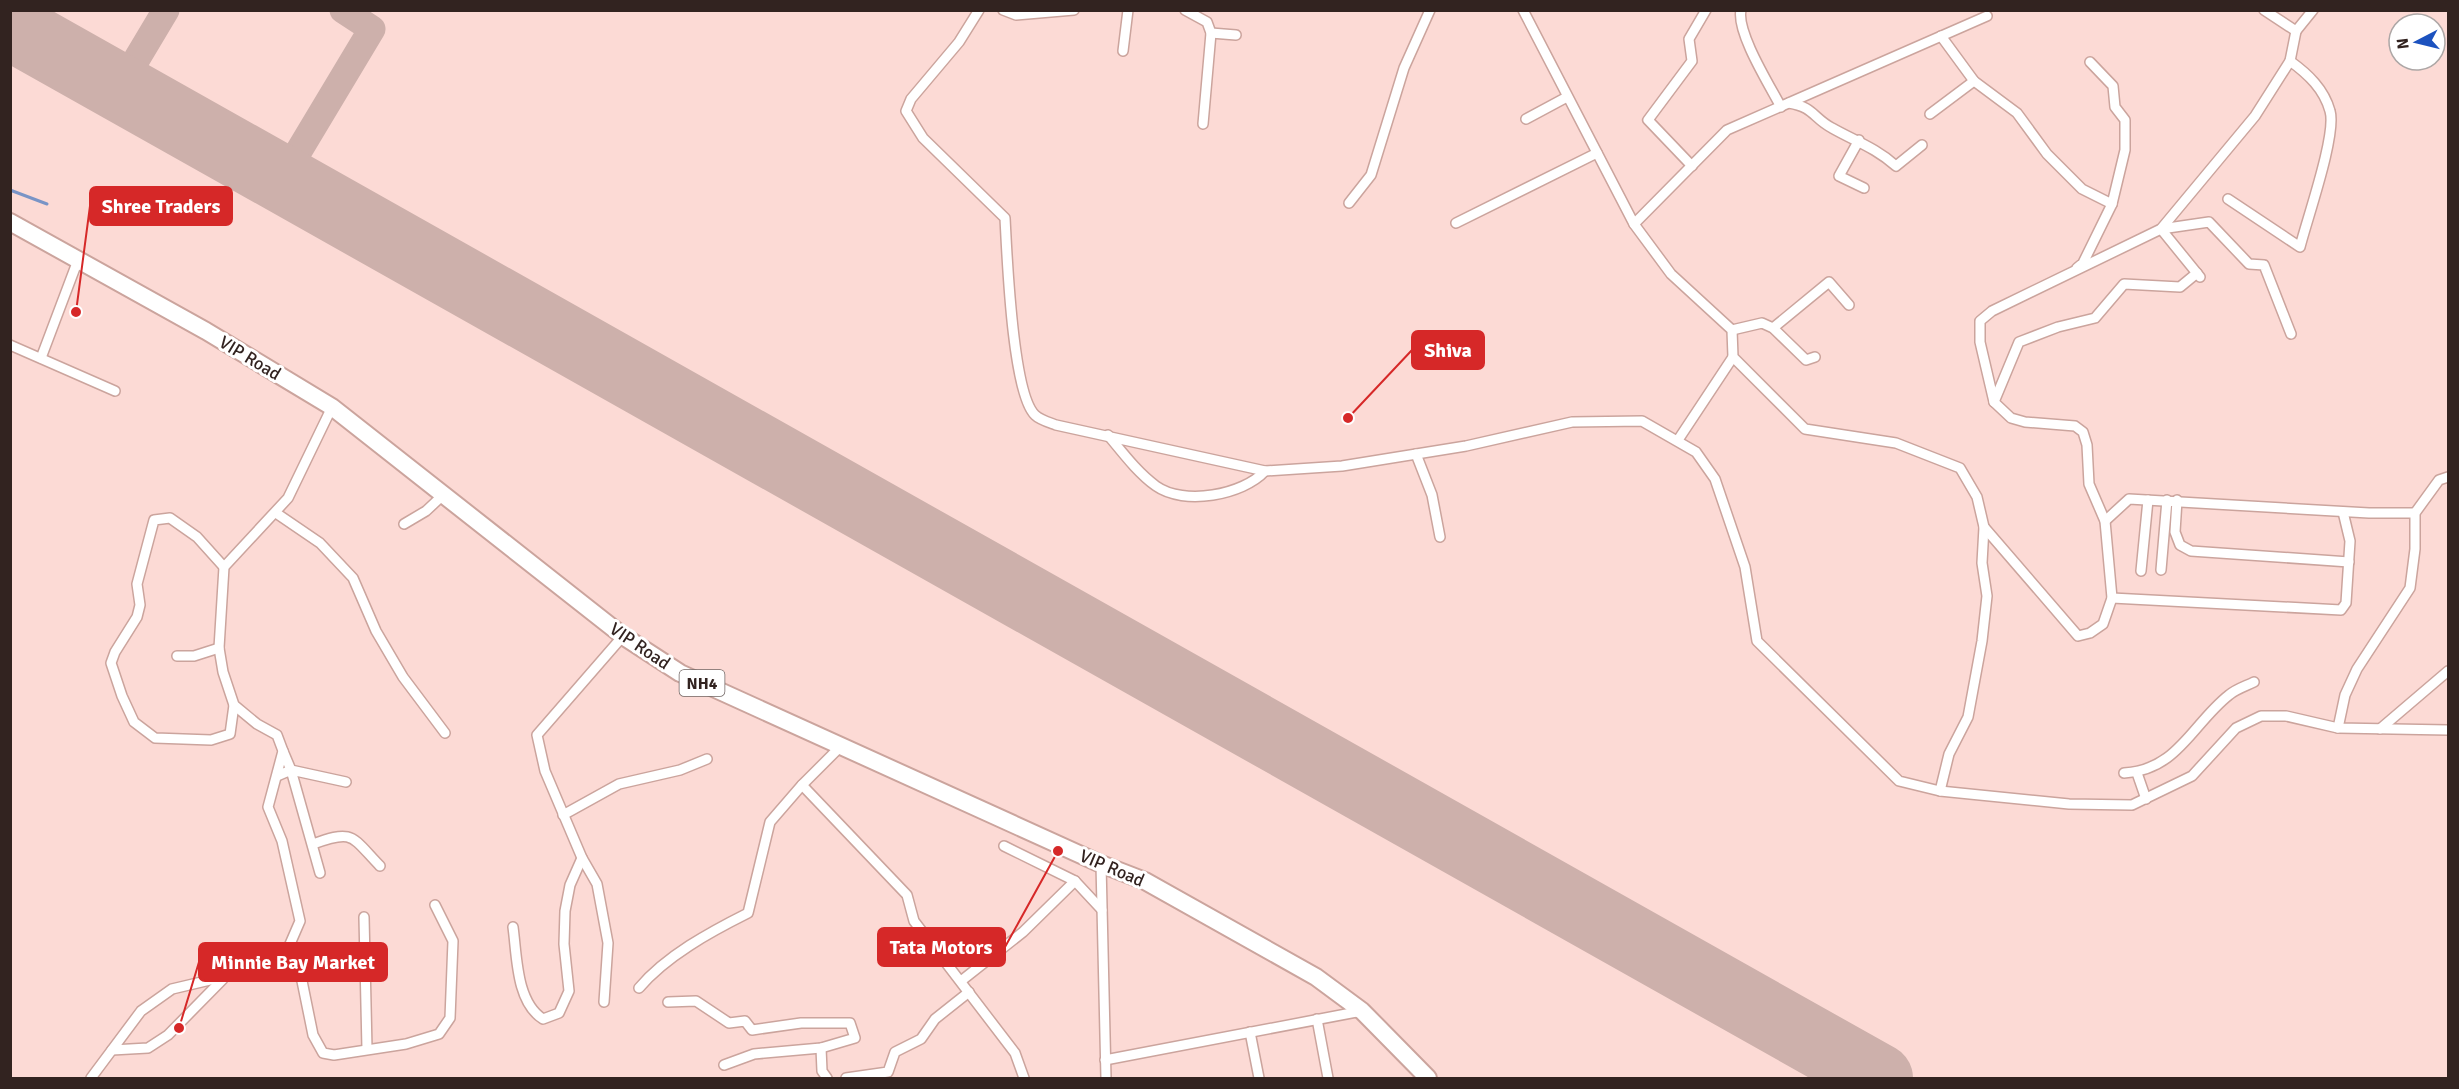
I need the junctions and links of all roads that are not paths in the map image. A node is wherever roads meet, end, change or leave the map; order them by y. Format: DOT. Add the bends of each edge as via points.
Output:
graph roads {
  1 [pos="979,10"];
  2 [pos="1003,10"];
  3 [pos="1074,10"];
  4 [pos="1128,10"];
  5 [pos="1185,10"];
  6 [pos="1430,10"];
  7 [pos="1523,10"];
  8 [pos="1706,10"];
  9 [pos="1741,10"];
  10 [pos="2264,10"];
  11 [pos="2313,10"];
  12 [pos="1987,16"];
  13 [pos="2296,31"];
  14 [pos="1211,33"];
  15 [pos="1236,35"];
  16 [pos="1941,36"];
  17 [pos="1123,51"];
  18 [pos="2290,61"];
  19 [pos="2090,62"];
  20 [pos="1974,81"];
  21 [pos="1567,97"];
  22 [pos="1785,105"];
  23 [pos="1930,114"];
  24 [pos="1526,119"];
  25 [pos="1203,124"];
  26 [pos="1859,140"];
  27 [pos="1922,145"];
  28 [pos="1597,153"];
  29 [pos="1692,166"];
  30 [pos="1864,188"];
  31 [pos="2228,199"];
  32 [pos="1349,203"];
  33 [pos="2112,204"];
  34 [pos="10,222"];
  35 [pos="1456,223"];
  36 [pos="1634,224"];
  37 [pos="2161,229"];
  38 [pos="78,260"];
  39 [pos="2070,273"];
  40 [pos="1849,305"];
  41 [pos="1773,328"];
  42 [pos="1732,330"];
  43 [pos="2291,334"];
  44 [pos="10,345"];
  45 [pos="1733,357"];
  46 [pos="1815,357"];
  47 [pos="41,358"];
  48 [pos="115,391"];
  49 [pos="1994,402"];
  50 [pos="332,406"];
  51 [pos="1108,435"];
  52 [pos="1678,440"];
  53 [pos="1416,454"];
  54 [pos="1265,471"];
  55 [pos="2448,477"];
  56 [pos="443,495"];
  57 [pos="2148,500"];
  58 [pos="2167,500"];
  59 [pos="2177,500"];
  60 [pos="2343,512"];
  61 [pos="276,513"];
  62 [pos="2415,513"];
  63 [pos="2105,521"];
  64 [pos="404,524"];
  65 [pos="1984,527"];
  66 [pos="1440,537"];
  67 [pos="2349,562"];
  68 [pos="224,567"];
  69 [pos="2161,570"];
  70 [pos="2141,572"];
  71 [pos="2112,598"];
  72 [pos="623,636"];
  73 [pos="219,648"];
  74 [pos="177,656"];
  75 [pos="2448,670"];
  76 [pos="2254,682"];
  77 [pos="234,705"];
  78 [pos="2338,728"];
  79 [pos="2380,729"];
  80 [pos="2448,730"];
  81 [pos="445,733"];
  82 [pos="842,745"];
  83 [pos="283,751"];
  84 [pos="707,759"];
  85 [pos="291,770"];
  86 [pos="2138,772"];
  87 [pos="2124,773"];
  88 [pos="277,776"];
  89 [pos="346,782"];
  90 [pos="802,784"];
  91 [pos="1940,790"];
  92 [pos="2146,799"];
  93 [pos="564,815"];
  94 [pos="313,844"];
  95 [pos="1004,846"];
  96 [pos="582,858"];
  97 [pos="1101,864"];
  98 [pos="380,866"];
  99 [pos="321,873"];
  100 [pos="1075,881"];
  101 [pos="435,905"];
  102 [pos="1102,910"];
  103 [pos="363,917"];
  104 [pos="513,927"];
  105 [pos="287,951"];
  106 [pos="224,978"];
  107 [pos="961,981"];
  108 [pos="639,988"];
  109 [pos="969,992"];
  110 [pos="604,1002"];
  111 [pos="668,1002"];
  112 [pos="1362,1011"];
  113 [pos="1317,1019"];
  114 [pos="1250,1032"];
  115 [pos="821,1048"];
  116 [pos="367,1049"];
  117 [pos="112,1050"];
  118 [pos="1105,1060"];
  119 [pos="724,1065"];
  120 [pos="91,1078"];
  121 [pos="827,1078"];
  122 [pos="846,1078"];
  123 [pos="1024,1078"];
  124 [pos="1106,1078"];
  125 [pos="1259,1078"];
  126 [pos="1328,1078"];
  127 [pos="1428,1078"];
  1 -- 51 [label="street" via="906,111 923,138 1005,218 1010,305 1023,390 1035,415 1056,425"];
  2 -- 3 [label="street" via="1016,15"];
  4 -- 17 [label="street"];
  5 -- 14 [label="street" via="1208,22"];
  6 -- 32 [label="street" via="1404,68 1371,175"];
  7 -- 21 [label="street"];
  8 -- 29 [label="street" via="1689,39 1692,61 1648,120"];
  9 -- 22 [label="street" via="1747,40"];
  10 -- 13 [label="street"];
  11 -- 13 [label="street"];
  12 -- 16 [label="street"];
  13 -- 18 [label="street"];
  14 -- 15 [label="street"];
  14 -- 25 [label="street"];
  16 -- 20 [label="street"];
  16 -- 22 [label="street"];
  18 -- 31 [label="street" via="2325,96 2332,124 2300,247"];
  18 -- 37 [label="street" via="2255,116"];
  19 -- 33 [label="street" via="2113,86 2115,107 2125,120 2125,150"];
  20 -- 23 [label="street"];
  20 -- 33 [label="street" via="2017,113 2047,154 2082,189"];
  21 -- 24 [label="street"];
  21 -- 28 [label="street"];
  22 -- 26 [label="street" via="1806,106 1830,127"];
  22 -- 29 [label="street" via="1727,130"];
  26 -- 27 [label="street" via="1896,166"];
  26 -- 30 [label="street" via="1839,176"];
  28 -- 35 [label="street"];
  28 -- 36 [label="street"];
  29 -- 36 [label="street"];
  33 -- 39 [label="street" via="2083,263"];
  34 -- 38 [label="highway, VIP Road / NH4"];
  36 -- 42 [label="street" via="1671,274"];
  37 -- 39 [label="street"];
  37 -- 43 [label="street" via="2208,222 2249,264 2264,265"];
  37 -- 49 [label="street" via="2199,275 2180,286 2124,285 2095,318 2019,342"];
  38 -- 47 [label="street"];
  38 -- 50 [label="highway, VIP Road / NH4"];
  39 -- 49 [label="street" via="1992,311 1980,321 1980,342"];
  40 -- 41 [label="street" via="1829,282"];
  41 -- 42 [label="street" via="1761,323"];
  41 -- 46 [label="street" via="1806,360"];
  42 -- 45 [label="street"];
  44 -- 47 [label="street"];
  45 -- 52 [label="street"];
  45 -- 65 [label="street" via="1805,429 1896,443 1960,468 1977,497"];
  47 -- 48 [label="street"];
  49 -- 63 [label="street" via="2011,418 2075,426 2083,432 2089,484"];
  50 -- 56 [label="highway, VIP Road / NH4"];
  50 -- 61 [label="street" via="288,498"];
  51 -- 54 [label="street"];
  51 -- 54 [label="street" via="1130,463 1159,488 1190,496 1226,494 1254,483"];
  52 -- 53 [label="street" via="1642,421 1572,422"];
  52 -- 91 [label="street" via="1696,452 1715,479 1745,567 1757,641 1899,781"];
  53 -- 54 [label="street"];
  53 -- 66 [label="street" via="1432,495"];
  55 -- 62 [label="street" via="2439,480"];
  56 -- 64 [label="street"];
  56 -- 72 [label="highway, VIP Road / NH4"];
  57 -- 58 [label="street"];
  57 -- 63 [label="street" via="2129,499"];
  57 -- 70 [label="street"];
  58 -- 59 [label="street"];
  58 -- 69 [label="street"];
  59 -- 60 [label="street"];
  59 -- 67 [label="street" via="2175,532 2180,545 2191,551"];
  60 -- 62 [label="street"];
  60 -- 67 [label="street" via="2350,541"];
  61 -- 68 [label="street"];
  61 -- 81 [label="street" via="320,543 353,578 376,631"];
  62 -- 78 [label="street" via="2410,588 2357,669 2345,695"];
  63 -- 71 [label="street"];
  65 -- 71 [label="street" via="2078,636 2103,624"];
  65 -- 91 [label="street" via="1982,563 1987,596 1983,641 1968,717 1949,754"];
  67 -- 71 [label="street" via="2342,610"];
  68 -- 73 [label="street"];
  68 -- 77 [label="street" via="196,537 170,518 154,520 137,584 137,617 111,663 134,722 155,738 211,740 230,734"];
  72 -- 82 [label="highway, VIP Road / NH4" via="680,673"];
  72 -- 93 [label="street" via="537,735 545,771"];
  73 -- 74 [label="street" via="194,656"];
  73 -- 77 [label="street"];
  75 -- 79 [label="street"];
  76 -- 86 [label="street" via="2231,693 2163,763"];
  77 -- 83 [label="street" via="277,735"];
  78 -- 79 [label="street"];
  78 -- 92 [label="street" via="2286,716 2261,716 2235,728 2192,776"];
  79 -- 80 [label="street"];
  82 -- 90 [label="street"];
  82 -- 97 [label="highway, VIP Road / NH4"];
  83 -- 85 [label="street"];
  83 -- 88 [label="street"];
  84 -- 93 [label="street" via="680,770 619,784"];
  85 -- 88 [label="street"];
  85 -- 89 [label="street"];
  85 -- 94 [label="street"];
  86 -- 87 [label="street"];
  86 -- 92 [label="street"];
  88 -- 105 [label="street" via="268,807 282,841 300,921"];
  90 -- 107 [label="street" via="906,895 914,921"];
  90 -- 108 [label="street" via="770,822 748,914 653,971"];
  91 -- 92 [label="street" via="2069,804 2132,805"];
  93 -- 96 [label="street"];
  94 -- 98 [label="street" via="339,834 354,838"];
  94 -- 99 [label="street"];
  95 -- 100 [label="street"];
  96 -- 104 [label="street" via="570,885 565,911 569,991 559,1013 543,1019 531,1012 521,985"];
  96 -- 110 [label="street" via="597,884 608,943"];
  97 -- 102 [label="street"];
  97 -- 112 [label="highway, VIP Road / NH4" via="1145,881 1286,960"];
  100 -- 102 [label="street"];
  100 -- 107 [label="street" via="1023,932"];
  101 -- 116 [label="street" via="453,941 450,1018 440,1034"];
  102 -- 118 [label="street"];
  103 -- 116 [label="street"];
  105 -- 106 [label="street" via="266,968"];
  105 -- 116 [label="street" via="302,981 313,1035 323,1053"];
  106 -- 117 [label="street" via="172,989 141,1011"];
  106 -- 117 [label="street" via="168,1035 148,1048"];
  107 -- 109 [label="street"];
  109 -- 122 [label="street" via="935,1019 921,1039 895,1052 888,1072"];
  109 -- 123 [label="street" via="1015,1053"];
  111 -- 115 [label="street" via="696,1001 729,1023 745,1021 752,1030 801,1023 850,1023 855,1038"];
  112 -- 113 [label="street"];
  112 -- 127 [label="highway, VIP Road / NH4"];
  113 -- 114 [label="street"];
  113 -- 126 [label="street"];
  114 -- 118 [label="street"];
  114 -- 125 [label="street"];
  115 -- 119 [label="street" via="754,1054"];
  115 -- 121 [label="street" via="822,1071"];
  117 -- 120 [label="street"];
  118 -- 124 [label="street"];
}
